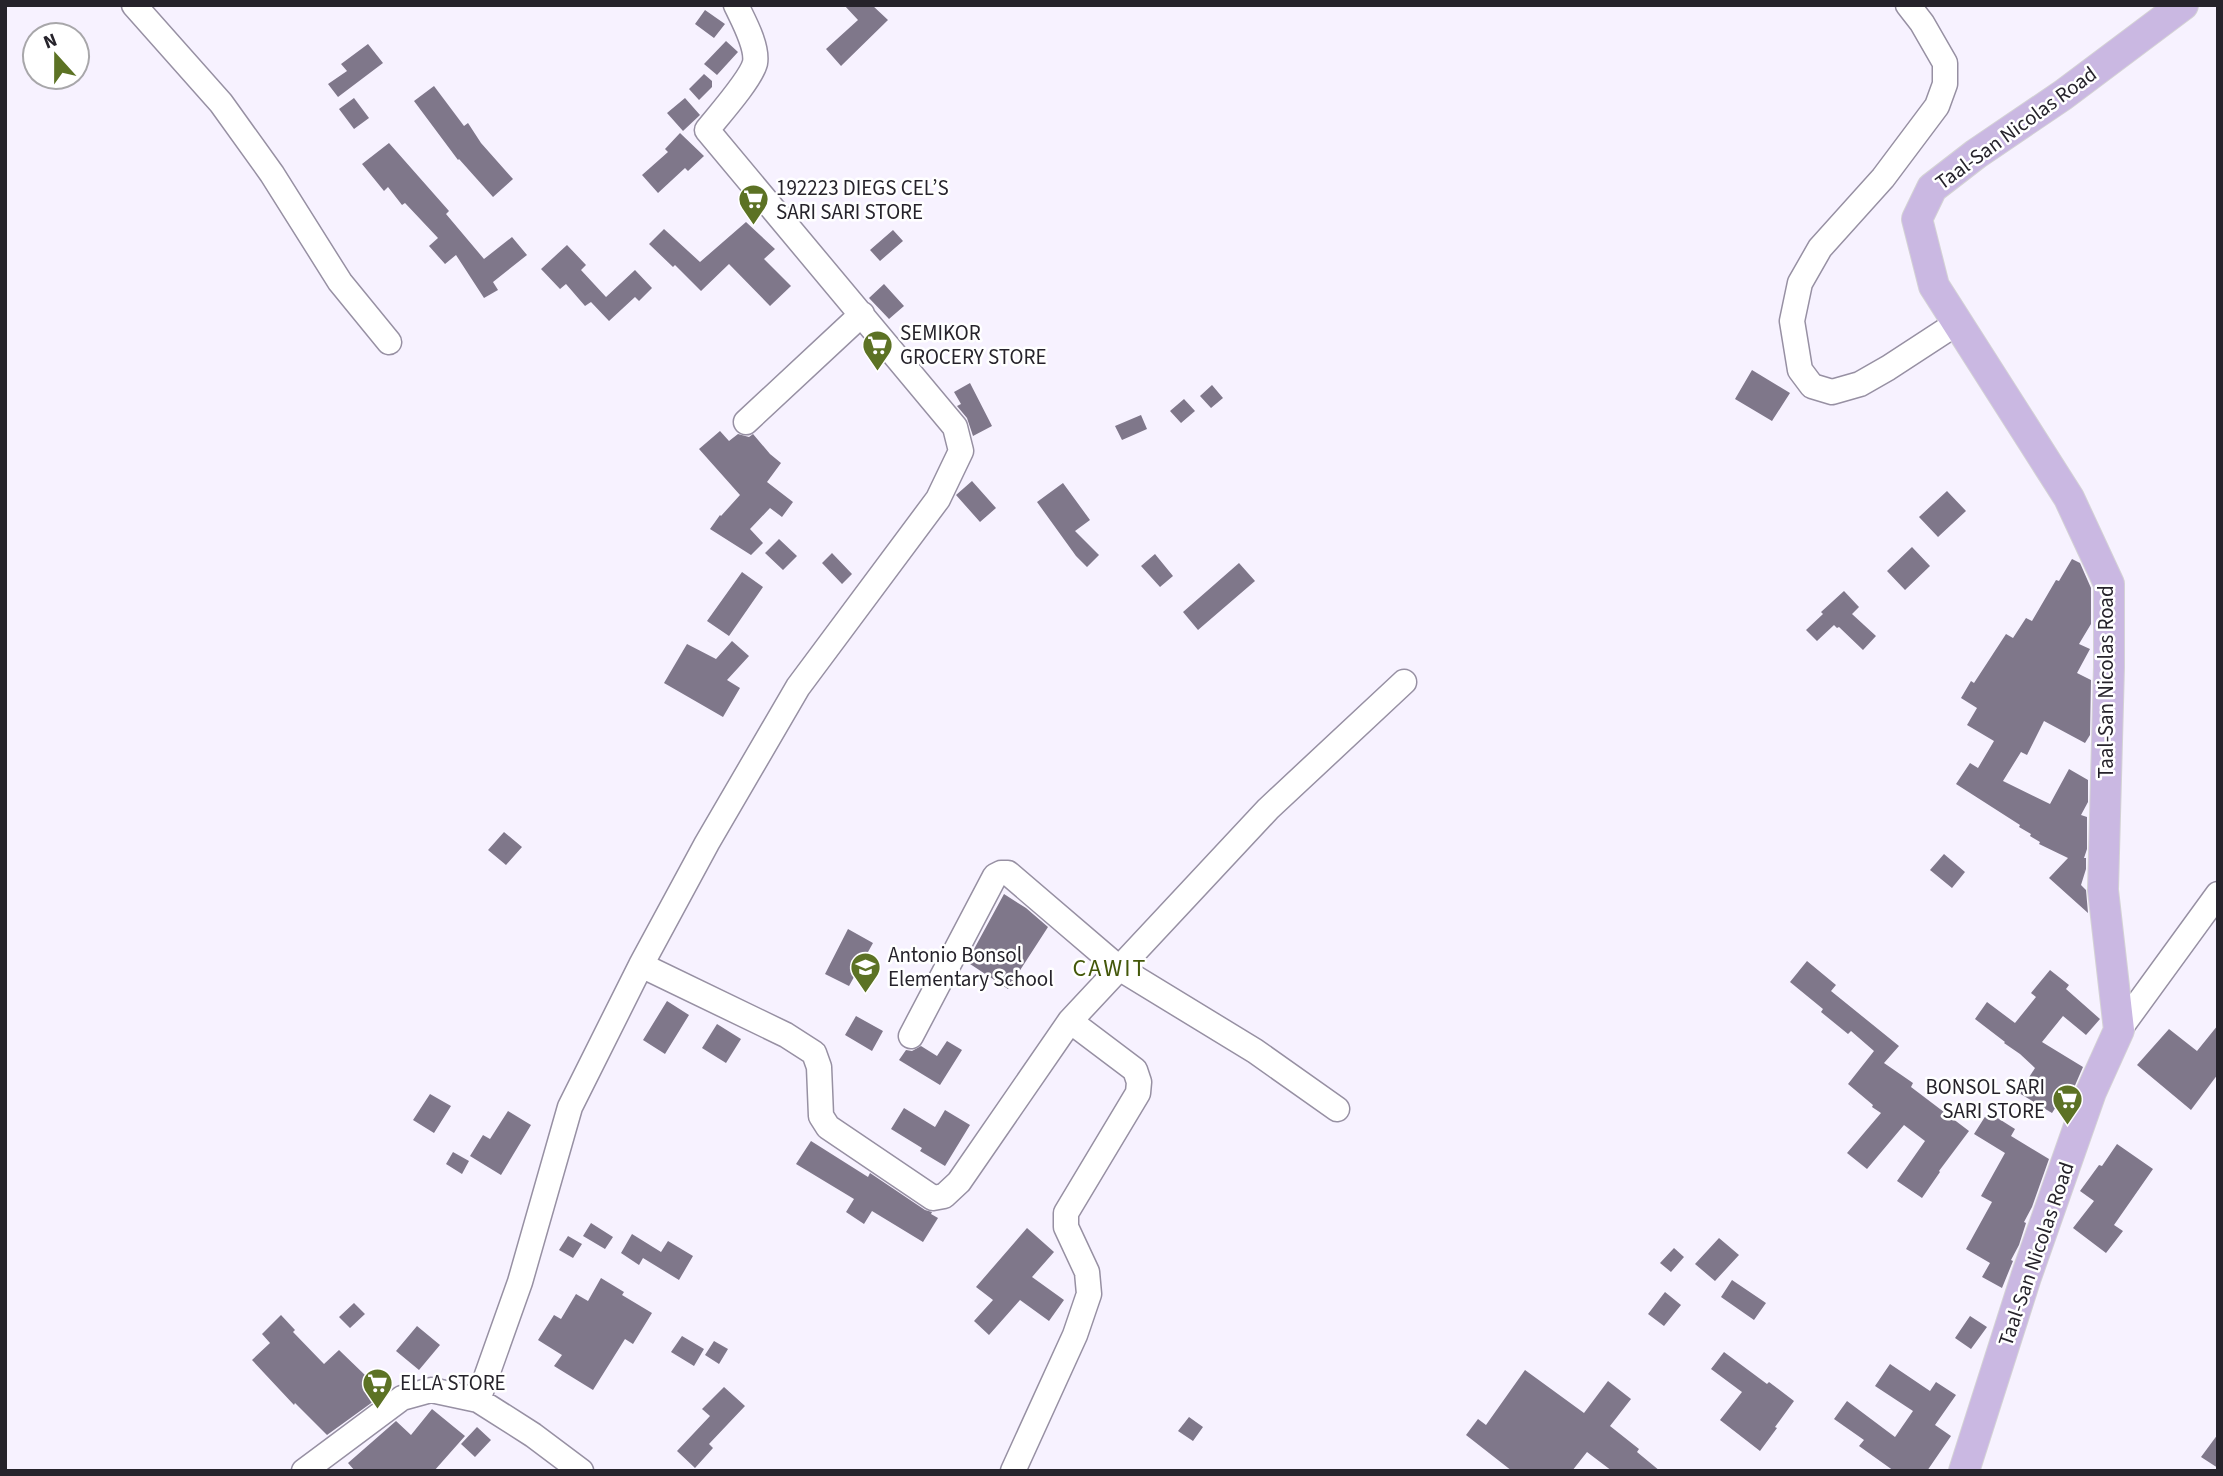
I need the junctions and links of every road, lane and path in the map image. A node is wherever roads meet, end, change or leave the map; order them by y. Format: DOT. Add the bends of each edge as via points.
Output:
graph roads {
  1 [pos="134,5"];
  2 [pos="736,5"];
  3 [pos="1908,5"];
  4 [pos="2183,5"];
  5 [pos="862,314"];
  6 [pos="1957,323"];
  7 [pos="389,342"];
  8 [pos="746,422"];
  9 [pos="1404,682"];
  10 [pos="2218,894"];
  11 [pos="641,965"];
  12 [pos="1119,968"];
  13 [pos="1070,1021"];
  14 [pos="2119,1030"];
  15 [pos="911,1036"];
  16 [pos="1337,1109"];
  17 [pos="478,1400"];
  18 [pos="304,1471"];
  19 [pos="580,1471"];
  20 [pos="1013,1471"];
  21 [pos="1964,1471"];
  1 -- 7 [label="street" via="221,103 340,282"];
  2 -- 5 [label="street" via="755,62 707,130"];
  3 -- 6 [label="street" via="1945,63 1945,84 1937,106 1883,178 1820,248 1800,283 1792,321 1800,370 1812,386 1842,390 1888,368"];
  4 -- 6 [label="main road, Taal-San Nicolas Road" via="1932,188 1917,219 1934,286"];
  5 -- 8 [label="street"];
  5 -- 11 [label="street" via="955,427 961,451 938,499 798,687"];
  6 -- 14 [label="main road, Taal-San Nicolas Road" via="2069,498 2109,584 2103,890"];
  9 -- 12 [label="street" via="1268,809"];
  10 -- 14 [label="street"];
  11 -- 13 [label="street" via="814,1053 821,1116 828,1127 933,1198 944,1196 959,1182"];
  11 -- 17 [label="street" via="570,1107 520,1282"];
  12 -- 13 [label="street"];
  12 -- 15 [label="street" via="1015,877 1001,873 995,876"];
  12 -- 16 [label="street" via="1255,1051"];
  13 -- 20 [label="street" via="1135,1070 1138,1093 1066,1213 1066,1227 1087,1272 1089,1294"];
  14 -- 21 [label="main road, Taal-San Nicolas Road" via="2091,1092"];
  17 -- 18 [label="street" via="431,1390 402,1398"];
  17 -- 19 [label="street"];
}
